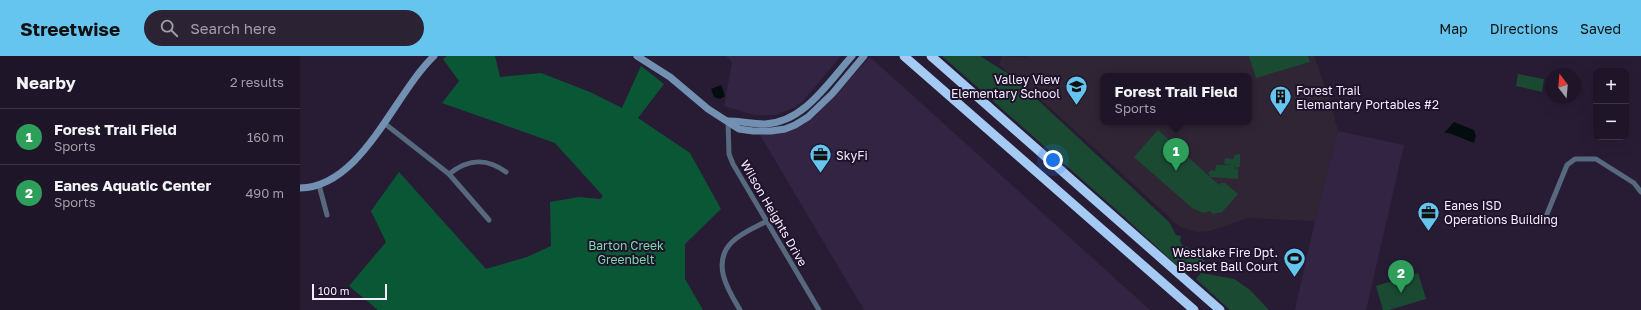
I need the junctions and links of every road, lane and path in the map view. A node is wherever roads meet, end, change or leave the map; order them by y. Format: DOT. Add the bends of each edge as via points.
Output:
graph roads {
  1 [pos="434,56"];
  2 [pos="637,56"];
  3 [pos="852,56"];
  4 [pos="864,56"];
  5 [pos="904,56"];
  6 [pos="931,56"];
  7 [pos="728,121"];
  8 [pos="384,122"];
  9 [pos="506,172"];
  10 [pos="449,174"];
  11 [pos="319,186"];
  12 [pos="300,188"];
  13 [pos="1641,192"];
  14 [pos="1547,214"];
  15 [pos="327,215"];
  16 [pos="489,220"];
  17 [pos="767,221"];
  18 [pos="740,310"];
  19 [pos="819,310"];
  20 [pos="1194,310"];
  21 [pos="1220,310"];
  1 -- 8 [label="street"];
  2 -- 7 [label="street"];
  3 -- 7 [label="street" via="814,99 789,118 765,124"];
  4 -- 7 [label="street" via="820,106 794,125 771,131 753,131 739,129"];
  5 -- 20 [label="highway"];
  6 -- 21 [label="highway"];
  7 -- 17 [label="street, Wilson Heights Drive" via="729,154"];
  8 -- 10 [label="street"];
  8 -- 11 [label="street" via="348,167"];
  9 -- 10 [label="street" via="492,164 476,161 466,163"];
  10 -- 16 [label="street"];
  11 -- 12 [label="street"];
  11 -- 15 [label="street"];
  13 -- 14 [label="street" via="1634,184 1596,159 1575,159 1567,165"];
  17 -- 18 [label="street" via="732,242 721,263 724,278"];
  17 -- 19 [label="street, Wilson Heights Drive"];
}
